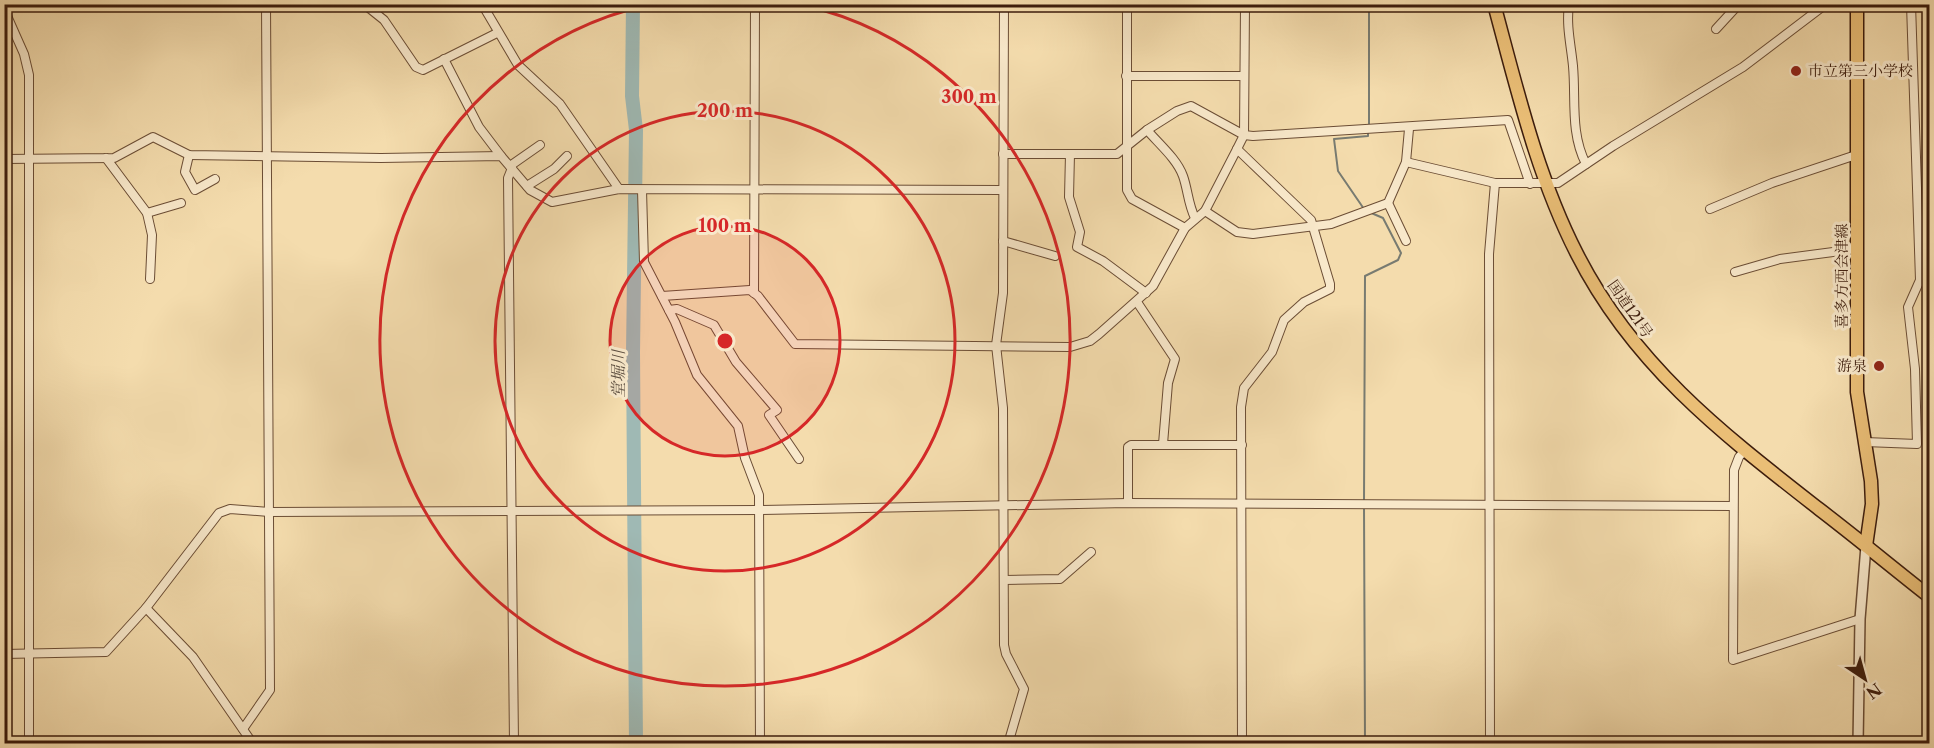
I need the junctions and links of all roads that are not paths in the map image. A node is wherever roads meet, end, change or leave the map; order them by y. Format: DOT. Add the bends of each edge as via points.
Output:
graph roads {
  1 [pos="266,4"];
  2 [pos="364,4"];
  3 [pos="482,4"];
  4 [pos="755,4"];
  5 [pos="1004,4"];
  6 [pos="1127,4"];
  7 [pos="1245,4"];
  8 [pos="1494,4"];
  9 [pos="1569,4"];
  10 [pos="1738,4"];
  11 [pos="1826,4"];
  12 [pos="1857,4"];
  13 [pos="1911,4"];
  14 [pos="4,9"];
  15 [pos="1716,29"];
  16 [pos="497,33"];
  17 [pos="444,59"];
  18 [pos="1126,76"];
  19 [pos="1244,76"];
  20 [pos="1409,129"];
  21 [pos="1147,130"];
  22 [pos="1244,135"];
  23 [pos="540,145"];
  24 [pos="1126,149"];
  25 [pos="1237,149"];
  26 [pos="1003,154"];
  27 [pos="1070,154"];
  28 [pos="189,155"];
  29 [pos="1856,155"];
  30 [pos="501,156"];
  31 [pos="567,156"];
  32 [pos="267,157"];
  33 [pos="106,158"];
  34 [pos="4,159"];
  35 [pos="27,159"];
  36 [pos="1406,162"];
  37 [pos="1586,164"];
  38 [pos="511,167"];
  39 [pos="215,179"];
  40 [pos="1495,183"];
  41 [pos="1530,184"];
  42 [pos="1546,184"];
  43 [pos="527,186"];
  44 [pos="753,188"];
  45 [pos="619,189"];
  46 [pos="642,190"];
  47 [pos="1004,190"];
  48 [pos="181,203"];
  49 [pos="1388,203"];
  50 [pos="1710,209"];
  51 [pos="1205,210"];
  52 [pos="147,213"];
  53 [pos="1195,218"];
  54 [pos="1313,227"];
  55 [pos="1185,228"];
  56 [pos="1003,241"];
  57 [pos="1406,241"];
  58 [pos="1856,249"];
  59 [pos="1055,256"];
  60 [pos="1735,272"];
  61 [pos="150,279"];
  62 [pos="754,293"];
  63 [pos="1146,293"];
  64 [pos="662,296"];
  65 [pos="1137,302"];
  66 [pos="669,310"];
  67 [pos="996,345"];
  68 [pos="1864,442"];
  69 [pos="1163,444"];
  70 [pos="1242,445"];
  71 [pos="1745,450"];
  72 [pos="799,459"];
  73 [pos="1128,503"];
  74 [pos="1242,504"];
  75 [pos="1490,505"];
  76 [pos="1003,506"];
  77 [pos="1733,506"];
  78 [pos="510,509"];
  79 [pos="760,510"];
  80 [pos="269,512"];
  81 [pos="1866,546"];
  82 [pos="1091,552"];
  83 [pos="1004,580"];
  84 [pos="1929,597"];
  85 [pos="146,608"];
  86 [pos="1860,619"];
  87 [pos="4,654"];
  88 [pos="29,654"];
  89 [pos="243,729"];
  90 [pos="29,744"];
  91 [pos="253,744"];
  92 [pos="514,744"];
  93 [pos="760,744"];
  94 [pos="1008,744"];
  95 [pos="1242,744"];
  96 [pos="1490,744"];
  97 [pos="1858,744"];
  1 -- 32 [label="street"];
  2 -- 17 [label="street" via="384,20 416,67 423,70"];
  3 -- 16 [label="street"];
  4 -- 44 [label="street"];
  5 -- 26 [label="street"];
  6 -- 18 [label="street"];
  7 -- 19 [label="street"];
  8 -- 42 [label="main road, 国道121号"];
  9 -- 37 [label="street" via="1567,29 1573,65 1576,138"];
  10 -- 15 [label="street"];
  11 -- 37 [label="street" via="1743,67"];
  12 -- 29 [label="main road, 喜多方西会津線"];
  13 -- 68 [label="street" via="1920,280 1908,308 1917,444"];
  14 -- 35 [label="street" via="28,68"];
  16 -- 17 [label="street"];
  16 -- 45 [label="street" via="518,65 560,104"];
  17 -- 30 [label="street" via="479,127"];
  18 -- 19 [label="street"];
  18 -- 24 [label="street"];
  19 -- 22 [label="street"];
  20 -- 22 [label="street"];
  20 -- 36 [label="street"];
  20 -- 41 [label="street" via="1508,120"];
  21 -- 22 [label="street" via="1183,108 1195,106"];
  21 -- 24 [label="street"];
  21 -- 53 [label="street" via="1183,176"];
  22 -- 25 [label="street"];
  23 -- 38 [label="street"];
  24 -- 27 [label="street" via="1114,155"];
  24 -- 55 [label="street" via="1126,186 1132,199"];
  25 -- 51 [label="street"];
  25 -- 54 [label="street" via="1311,220"];
  26 -- 27 [label="street"];
  26 -- 47 [label="street"];
  27 -- 63 [label="street" via="1069,197 1080,232 1077,247"];
  28 -- 32 [label="street"];
  28 -- 33 [label="street" via="153,137 118,157"];
  28 -- 39 [label="street" via="185,172 195,190"];
  29 -- 50 [label="street"];
  29 -- 58 [label="main road, 喜多方西会津線"];
  30 -- 32 [label="street"];
  30 -- 38 [label="street"];
  31 -- 43 [label="street" via="554,170"];
  32 -- 80 [label="street"];
  33 -- 35 [label="street"];
  33 -- 52 [label="street"];
  34 -- 35 [label="street"];
  35 -- 88 [label="street"];
  36 -- 40 [label="street"];
  36 -- 49 [label="street"];
  37 -- 42 [label="street" via="1558,183"];
  38 -- 43 [label="street"];
  38 -- 78 [label="street"];
  40 -- 41 [label="street"];
  40 -- 75 [label="street" via="1490,243"];
  41 -- 42 [label="street"];
  42 -- 71 [label="main road, 国道121号" via="1578,257 1612,312 1674,388"];
  43 -- 45 [label="street" via="552,202"];
  44 -- 46 [label="street"];
  44 -- 47 [label="street"];
  44 -- 62 [label="street"];
  45 -- 46 [label="street"];
  46 -- 64 [label="street" via="644,262"];
  47 -- 56 [label="street"];
  48 -- 52 [label="street"];
  49 -- 54 [label="street" via="1347,220"];
  49 -- 57 [label="street"];
  51 -- 53 [label="street"];
  51 -- 54 [label="street" via="1223,225 1243,233"];
  52 -- 61 [label="street" via="152,236"];
  53 -- 55 [label="street"];
  54 -- 70 [label="street" via="1330,289 1304,302 1284,320 1272,352 1244,388"];
  55 -- 63 [label="street" via="1160,277"];
  56 -- 59 [label="street"];
  56 -- 67 [label="street" via="1003,293"];
  58 -- 60 [label="street" via="1780,259"];
  58 -- 68 [label="main road, 喜多方西会津線" via="1857,392"];
  62 -- 64 [label="street" via="744,290"];
  62 -- 67 [label="street" via="795,344"];
  63 -- 65 [label="street"];
  64 -- 66 [label="street"];
  65 -- 67 [label="street" via="1099,334 1079,345"];
  65 -- 69 [label="street" via="1175,359 1168,383"];
  66 -- 72 [label="street" via="677,309 719,330 736,362 777,410 769,415"];
  66 -- 79 [label="street" via="697,375 738,426"];
  67 -- 76 [label="street" via="1003,408"];
  68 -- 81 [label="main road, 喜多方西会津線" via="1872,504"];
  69 -- 70 [label="street"];
  69 -- 73 [label="street" via="1128,447"];
  70 -- 74 [label="street"];
  71 -- 77 [label="street" via="1734,470"];
  71 -- 81 [label="main road, 国道121号"];
  73 -- 74 [label="street"];
  73 -- 76 [label="street"];
  74 -- 75 [label="street"];
  74 -- 95 [label="street"];
  75 -- 77 [label="street"];
  75 -- 96 [label="street"];
  76 -- 79 [label="street"];
  76 -- 83 [label="street"];
  77 -- 86 [label="street" via="1733,660"];
  78 -- 79 [label="street"];
  78 -- 80 [label="street"];
  78 -- 92 [label="street"];
  79 -- 93 [label="street"];
  80 -- 85 [label="street" via="230,509 219,513"];
  80 -- 89 [label="street" via="270,690"];
  81 -- 84 [label="main road, 国道121号"];
  81 -- 86 [label="street"];
  82 -- 83 [label="street" via="1060,579"];
  83 -- 94 [label="street" via="1005,654 1024,689"];
  85 -- 88 [label="street" via="106,652"];
  85 -- 89 [label="street" via="193,657"];
  86 -- 97 [label="street"];
  87 -- 88 [label="street"];
  88 -- 90 [label="street"];
  89 -- 91 [label="street"];
}
